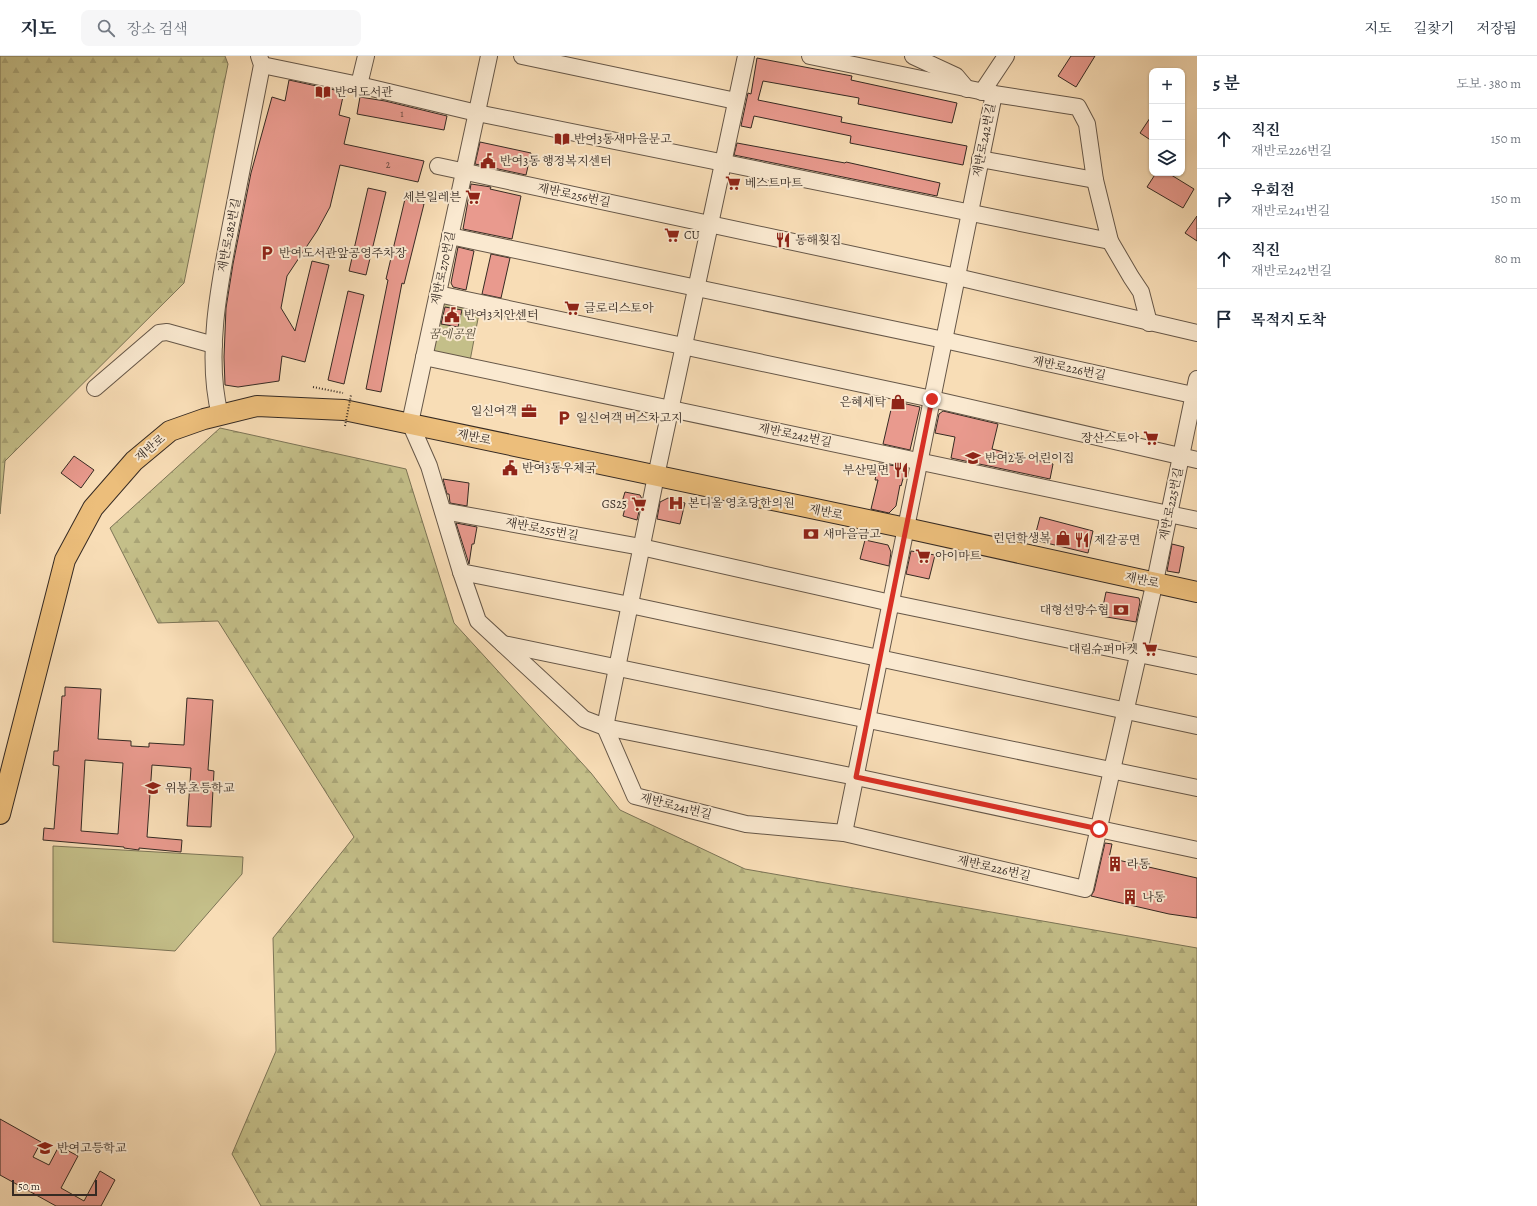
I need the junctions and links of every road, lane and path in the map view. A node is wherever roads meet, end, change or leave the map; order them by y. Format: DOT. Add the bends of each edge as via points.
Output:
graph roads {
  1 [pos="366,56"];
  2 [pos="489,56"];
  3 [pos="522,56"];
  4 [pos="746,56"];
  5 [pos="810,56"];
  6 [pos="913,56"];
  7 [pos="1006,56"];
  8 [pos="260,60"];
  9 [pos="359,85"];
  10 [pos="967,89"];
  11 [pos="988,93"];
  12 [pos="736,102"];
  13 [pos="477,113"];
  14 [pos="980,159"];
  15 [pos="723,163"];
  16 [pos="438,166"];
  17 [pos="464,172"];
  18 [pos="1095,180"];
  19 [pos="970,213"];
  20 [pos="710,223"];
  21 [pos="450,236"];
  22 [pos="1110,241"];
  23 [pos="957,277"];
  24 [pos="696,288"];
  25 [pos="438,294"];
  26 [pos="1149,323"];
  27 [pos="1197,333"];
  28 [pos="944,340"];
  29 [pos="214,346"];
  30 [pos="684,346"];
  31 [pos="424,357"];
  32 [pos="1197,379"];
  33 [pos="313,386"];
  34 [pos="95,388"];
  35 [pos="343,394"];
  36 [pos="351,395"];
  37 [pos="1195,395"];
  38 [pos="932,399"];
  39 [pos="670,408"];
  40 [pos="220,415"];
  41 [pos="410,423"];
  42 [pos="344,426"];
  43 [pos="1181,456"];
  44 [pos="1197,460"];
  45 [pos="920,461"];
  46 [pos="656,476"];
  47 [pos="443,511"];
  48 [pos="1168,514"];
  49 [pos="1197,520"];
  50 [pos="906,528"];
  51 [pos="641,547"];
  52 [pos="461,572"];
  53 [pos="1154,583"];
  54 [pos="1197,592"];
  55 [pos="891,603"];
  56 [pos="630,605"];
  57 [pos="502,644"];
  58 [pos="1138,653"];
  59 [pos="880,659"];
  60 [pos="1197,666"];
  61 [pos="617,668"];
  62 [pos="1125,711"];
  63 [pos="867,721"];
  64 [pos="1197,726"];
  65 [pos="605,727"];
  66 [pos="1112,771"];
  67 [pos="856,777"];
  68 [pos="1197,788"];
  69 [pos="0,814"];
  70 [pos="1099,829"];
  71 [pos="844,833"];
  72 [pos="1197,850"];
  1 -- 9 [label="street"];
  2 -- 13 [label="street, 재반로270번길"];
  3 -- 12 [label="street"];
  4 -- 12 [label="street"];
  5 -- 10 [label="street, 재반로242번길"];
  6 -- 10 [label="street" via="956,76"];
  7 -- 11 [label="street"];
  8 -- 9 [label="street"];
  8 -- 29 [label="street, 재반로282번길" via="220,282"];
  9 -- 13 [label="street"];
  10 -- 11 [label="street, 재반로242번길"];
  11 -- 14 [label="street, 재반로242번길"];
  11 -- 18 [label="street" via="1078,107 1087,124"];
  12 -- 15 [label="street"];
  13 -- 15 [label="street"];
  13 -- 17 [label="street, 재반로270번길"];
  14 -- 18 [label="street"];
  14 -- 19 [label="street, 재반로242번길"];
  15 -- 19 [label="street"];
  15 -- 20 [label="street"];
  16 -- 17 [label="street, 재반로256번길"];
  17 -- 20 [label="street, 재반로256번길"];
  17 -- 21 [label="street, 재반로270번길"];
  18 -- 22 [label="street"];
  19 -- 22 [label="street"];
  19 -- 23 [label="street, 재반로242번길"];
  20 -- 23 [label="street"];
  20 -- 24 [label="street"];
  21 -- 24 [label="street"];
  21 -- 25 [label="street, 재반로270번길"];
  22 -- 26 [label="street" via="1141,292"];
  23 -- 26 [label="street"];
  23 -- 28 [label="street, 재반로242번길"];
  24 -- 28 [label="street"];
  24 -- 30 [label="street"];
  25 -- 30 [label="street"];
  25 -- 31 [label="street, 재반로270번길"];
  26 -- 27 [label="street"];
  28 -- 37 [label="street, 재반로226번길"];
  28 -- 38 [label="street, 재반로242번길"];
  29 -- 34 [label="street" via="167,332 159,333"];
  29 -- 40 [label="street, 재반로282번길" via="215,395"];
  30 -- 38 [label="street"];
  30 -- 39 [label="street"];
  31 -- 39 [label="street"];
  31 -- 41 [label="street, 재반로270번길"];
  32 -- 37 [label="street, 재반로225번길"];
  33 -- 35 [label="path"];
  36 -- 42 [label="path, bridge"];
  37 -- 43 [label="street, 재반로225번길"];
  38 -- 43 [label="street"];
  38 -- 45 [label="street, 재반로242번길"];
  39 -- 45 [label="street, 재반로242번길"];
  39 -- 46 [label="street"];
  40 -- 41 [label="main road, 재반로" via="257,406 344,410"];
  40 -- 69 [label="main road, 재반로" via="170,431 134,461 93,508 65,560"];
  41 -- 46 [label="main road, 재반로"];
  41 -- 47 [label="street" via="429,466"];
  43 -- 44 [label="street"];
  43 -- 48 [label="street, 재반로225번길"];
  45 -- 48 [label="street"];
  45 -- 50 [label="street, 재반로242번길"];
  46 -- 50 [label="main road, 재반로"];
  46 -- 51 [label="street"];
  47 -- 51 [label="street, 재반로255번길"];
  47 -- 52 [label="street"];
  48 -- 49 [label="street"];
  48 -- 53 [label="street, 재반로225번길"];
  50 -- 53 [label="main road, 재반로"];
  50 -- 55 [label="street"];
  51 -- 55 [label="street"];
  51 -- 56 [label="street"];
  52 -- 56 [label="street"];
  52 -- 57 [label="street" via="478,621"];
  53 -- 54 [label="main road, 재반로"];
  53 -- 58 [label="street, 재반로226번길"];
  55 -- 58 [label="street"];
  55 -- 59 [label="street"];
  56 -- 59 [label="street"];
  56 -- 61 [label="street"];
  57 -- 61 [label="street"];
  57 -- 65 [label="street" via="584,719"];
  58 -- 60 [label="street"];
  58 -- 62 [label="street, 재반로226번길"];
  59 -- 62 [label="street"];
  59 -- 63 [label="street"];
  61 -- 63 [label="street"];
  61 -- 65 [label="street"];
  62 -- 64 [label="street"];
  62 -- 66 [label="street, 재반로226번길"];
  63 -- 66 [label="street"];
  63 -- 67 [label="street"];
  65 -- 67 [label="street"];
  65 -- 71 [label="street, 재반로241번길" via="635,796 746,824"];
  66 -- 68 [label="street"];
  66 -- 70 [label="street, 재반로226번길"];
  67 -- 70 [label="street"];
  67 -- 71 [label="street"];
  70 -- 71 [label="street, 재반로226번길" via="1085,889"];
  70 -- 72 [label="street"];
}
